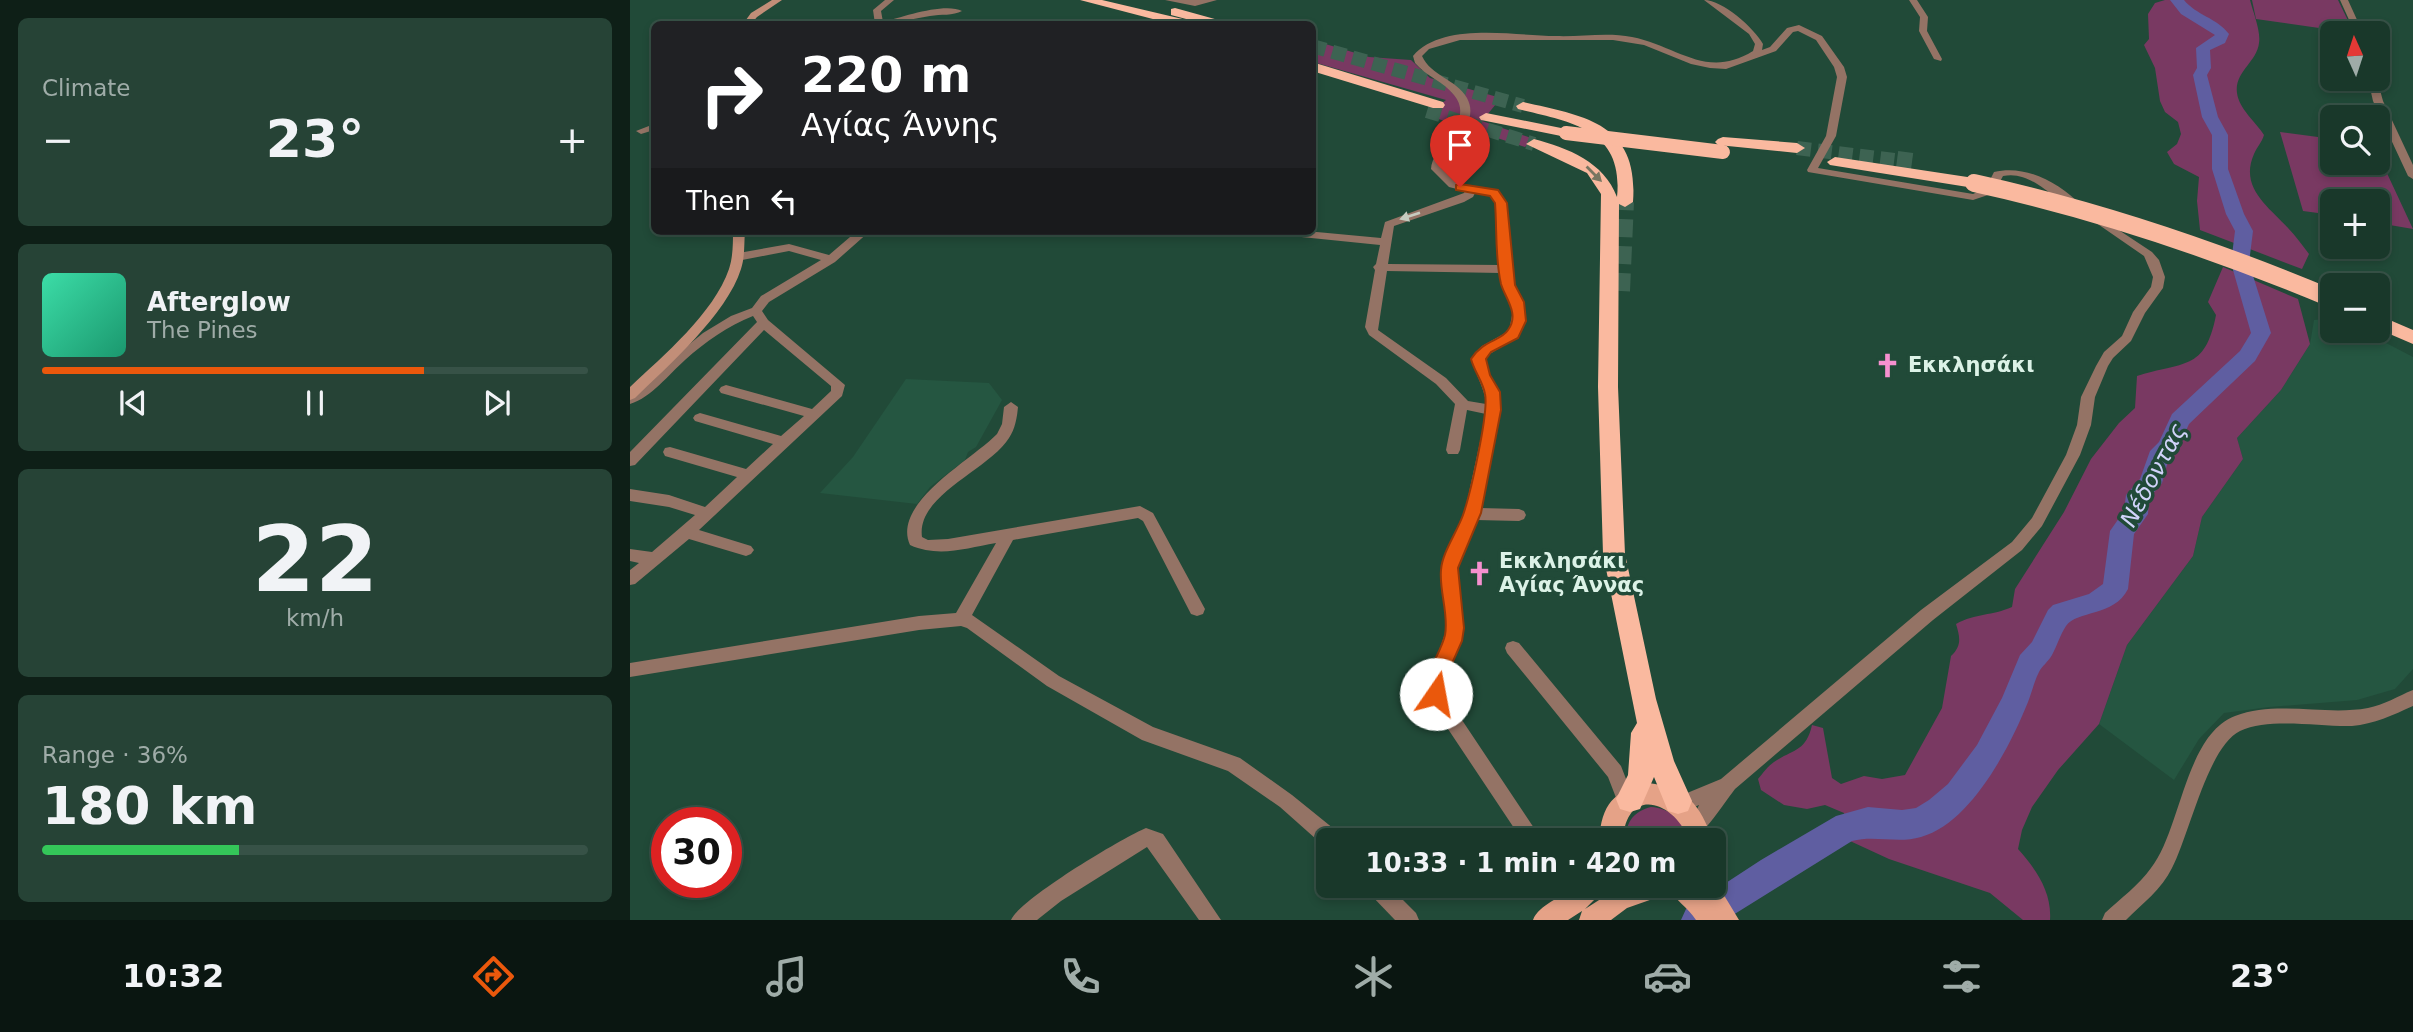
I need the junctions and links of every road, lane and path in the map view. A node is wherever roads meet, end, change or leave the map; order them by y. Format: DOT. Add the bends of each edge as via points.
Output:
graph roads {
  1 [pos="778,0"];
  2 [pos="890,0"];
  3 [pos="1086,0"];
  4 [pos="1125,0"];
  5 [pos="1169,0"];
  6 [pos="1213,0"];
  7 [pos="1709,0"];
  8 [pos="1913,0"];
  9 [pos="2344,0"];
  10 [pos="1147,5"];
  11 [pos="958,11"];
  12 [pos="749,21"];
  13 [pos="879,21"];
  14 [pos="898,21"];
  15 [pos="1174,21"];
  16 [pos="1206,21"];
  17 [pos="1219,21"];
  18 [pos="2354,21"];
  19 [pos="1753,56"];
  20 [pos="1938,59"];
  21 [pos="1316,67"];
  22 [pos="1316,75"];
  23 [pos="2375,91"];
  24 [pos="1523,106"];
  25 [pos="1489,113"];
  26 [pos="651,128"];
  27 [pos="641,131"];
  28 [pos="1534,144"];
  29 [pos="1791,153"];
  30 [pos="1835,162"];
  31 [pos="1912,162"];
  32 [pos="2413,176"];
  33 [pos="1975,178"];
  34 [pos="1471,190"];
  35 [pos="1625,202"];
  36 [pos="739,235"];
  37 [pos="855,235"];
  38 [pos="1313,235"];
  39 [pos="1384,242"];
  40 [pos="737,257"];
  41 [pos="831,259"];
  42 [pos="1379,267"];
  43 [pos="1507,269"];
  44 [pos="2320,282"];
  45 [pos="753,291"];
  46 [pos="1621,291"];
  47 [pos="2320,294"];
  48 [pos="765,299"];
  49 [pos="756,311"];
  50 [pos="2390,313"];
  51 [pos="764,323"];
  52 [pos="2413,324"];
  53 [pos="2390,327"];
  54 [pos="2413,338"];
  55 [pos="1608,387"];
  56 [pos="726,390"];
  57 [pos="630,397"];
  58 [pos="1462,403"];
  59 [pos="1011,407"];
  60 [pos="1493,410"];
  61 [pos="814,414"];
  62 [pos="700,418"];
  63 [pos="783,442"];
  64 [pos="1453,450"];
  65 [pos="670,452"];
  66 [pos="630,461"];
  67 [pos="748,475"];
  68 [pos="630,495"];
  69 [pos="706,513"];
  70 [pos="1471,514"];
  71 [pos="1519,515"];
  72 [pos="687,532"];
  73 [pos="1009,534"];
  74 [pos="746,550"];
  75 [pos="630,555"];
  76 [pos="655,559"];
  77 [pos="630,579"];
  78 [pos="1197,609"];
  79 [pos="961,619"];
  80 [pos="1513,648"];
  81 [pos="630,670"];
  82 [pos="2413,698"];
  83 [pos="1643,699"];
  84 [pos="1730,783"];
  85 [pos="1628,800"];
  86 [pos="1680,803"];
  87 [pos="1318,828"];
  88 [pos="1525,828"];
  89 [pos="1612,828"];
  90 [pos="1696,828"];
  91 [pos="1701,828"];
  92 [pos="1388,898"];
  93 [pos="1580,898"];
  94 [pos="1701,898"];
  95 [pos="1706,898"];
  96 [pos="1021,920"];
  97 [pos="1211,920"];
  98 [pos="1409,920"];
  99 [pos="1545,920"];
  100 [pos="1710,920"];
  101 [pos="1727,920"];
  102 [pos="2112,920"];
  1 -- 12 [label="street"];
  2 -- 13 [label="street" via="877,10"];
  3 -- 15 [label="highway"];
  4 -- 10 [label="highway"];
  5 -- 6 [label="street" via="1195,4"];
  7 -- 19 [label="street" via="1756,37 1759,47"];
  8 -- 20 [label="street"];
  9 -- 18 [label="street"];
  10 -- 16 [label="highway"];
  10 -- 17 [label="highway"];
  11 -- 14 [label="street"];
  19 -- 34 [label="street" via="1710,66 1631,39 1481,36 1422,50 1417,56 1422,65 1448,83 1464,104 1463,126 1436,161 1438,172 1453,185"];
  19 -- 84 [label="street" via="1773,49 1790,30 1799,28 1819,38 1839,67 1842,77 1830,136 1812,170 1968,197 1992,191 2003,172 2028,176 2148,254 2159,277 2127,338 2102,366 2088,397 2073,455 2031,530"];
  21 -- 22 [label="highway" via="1433,108"];
  23 -- 32 [label="street"];
  24 -- 35 [label="highway" via="1606,135 1624,161"];
  25 -- 29 [label="highway, bridge" via="1568,129"];
  26 -- 27 [label="street"];
  28 -- 55 [label="highway, one-way" via="1593,170 1609,194"];
  30 -- 33 [label="highway"];
  31 -- 33 [label="highway"];
  33 -- 44 [label="highway" via="2062,193 2169,225"];
  33 -- 47 [label="highway, bridge" via="2165,234"];
  34 -- 39 [label="street, one-way" via="1460,200 1390,223"];
  34 -- 43 [label="street" via="1494,192 1501,203"];
  36 -- 40 [label="street"];
  37 -- 41 [label="street"];
  38 -- 39 [label="street"];
  39 -- 42 [label="street"];
  40 -- 41 [label="street" via="789,247"];
  40 -- 57 [label="street" via="719,297"];
  41 -- 48 [label="street"];
  42 -- 43 [label="street"];
  42 -- 58 [label="street" via="1371,331 1441,381"];
  43 -- 60 [label="street" via="1508,285 1519,307 1518,326 1478,359 1493,392"];
  45 -- 48 [label="street"];
  46 -- 55 [label="highway"];
  48 -- 49 [label="street"];
  49 -- 51 [label="street"];
  49 -- 57 [label="street" via="698,342 642,392"];
  50 -- 52 [label="highway"];
  51 -- 61 [label="street" via="839,388"];
  51 -- 66 [label="street"];
  53 -- 54 [label="highway"];
  55 -- 83 [label="highway" via="1614,554"];
  56 -- 61 [label="street"];
  58 -- 60 [label="street"];
  58 -- 64 [label="street"];
  59 -- 73 [label="street" via="1002,439 936,492 913,535 916,542 931,546"];
  60 -- 70 [label="street"];
  61 -- 63 [label="street"];
  62 -- 63 [label="street"];
  63 -- 67 [label="street"];
  65 -- 67 [label="street"];
  67 -- 69 [label="street"];
  68 -- 69 [label="street" via="669,500"];
  69 -- 72 [label="street"];
  70 -- 71 [label="street"];
  70 -- 88 [label="street" via="1449,568 1455,628 1436,690"];
  72 -- 74 [label="street"];
  72 -- 76 [label="street"];
  73 -- 78 [label="street" via="1145,514"];
  73 -- 79 [label="street"];
  75 -- 76 [label="street"];
  76 -- 77 [label="street"];
  79 -- 81 [label="street"];
  79 -- 87 [label="street" via="972,622 1053,681 1149,734 1234,764"];
  80 -- 85 [label="street" via="1615,772"];
  82 -- 102 [label="street" via="2369,716 2285,716 2246,721 2227,729 2208,755 2158,875"];
  83 -- 85 [label="highway" via="1645,762 1641,780"];
  83 -- 86 [label="highway" via="1661,762"];
  84 -- 86 [label="street"];
  84 -- 91 [label="street" via="1708,808"];
  85 -- 86 [label="main road" via="1654,793"];
  85 -- 89 [label="main road" via="1614,816"];
  86 -- 90 [label="main road"];
  92 -- 98 [label="street"];
  93 -- 99 [label="main road"];
  94 -- 100 [label="main road"];
  95 -- 101 [label="main road"];
  96 -- 97 [label="street" via="1146,837 1156,841"];
}
